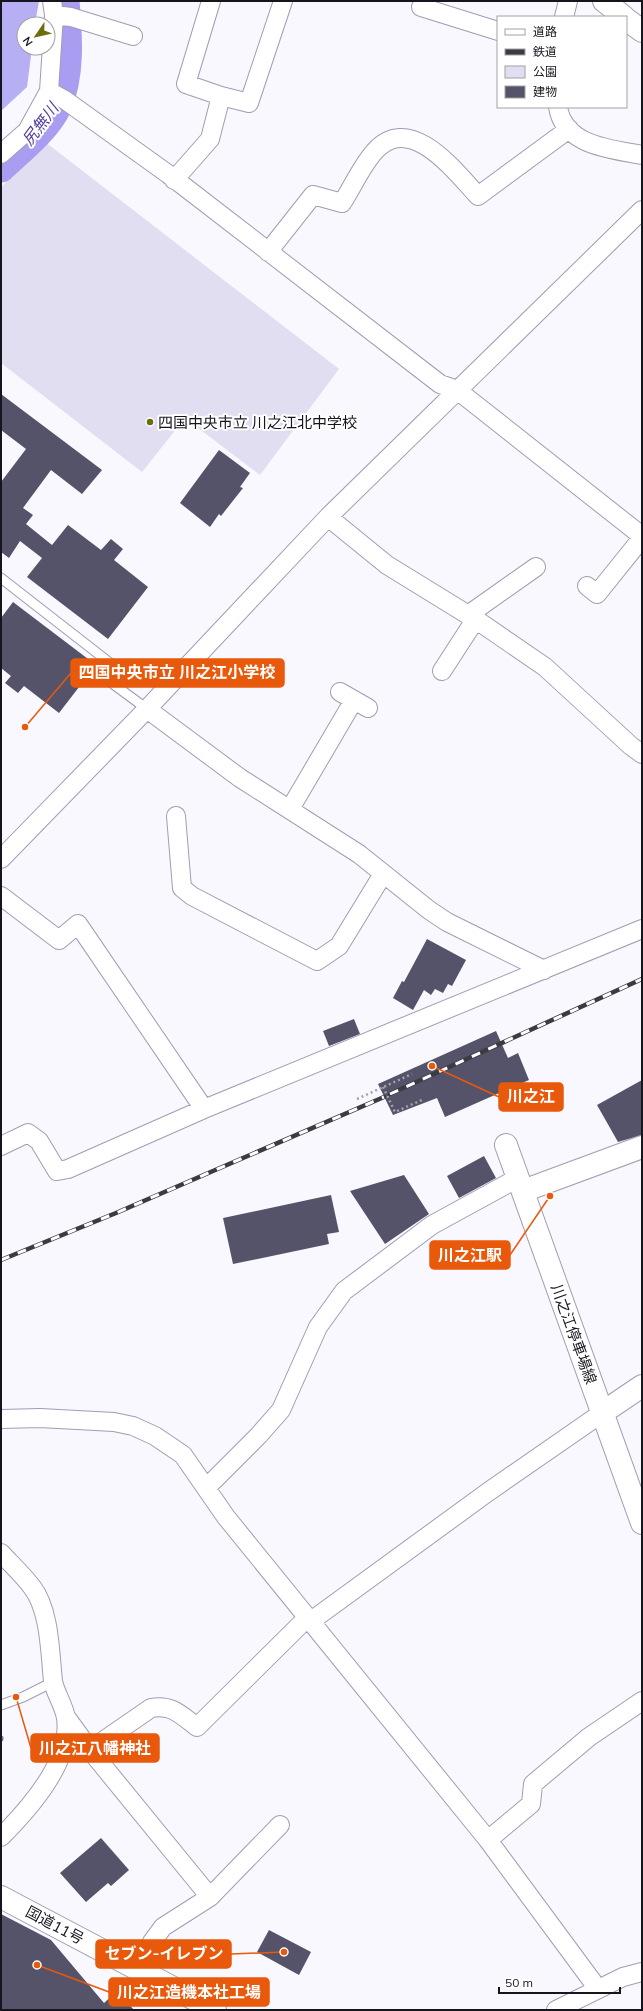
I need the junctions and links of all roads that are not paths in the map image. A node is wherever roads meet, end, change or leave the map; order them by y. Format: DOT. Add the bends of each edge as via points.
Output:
graph roads {
  1 [pos="211,1"];
  2 [pos="282,1"];
  3 [pos="568,1"];
  4 [pos="604,1"];
  5 [pos="421,7"];
  6 [pos="58,12"];
  7 [pos="564,16"];
  8 [pos="623,16"];
  9 [pos="627,20"];
  10 [pos="497,31"];
  11 [pos="642,31"];
  12 [pos="133,36"];
  13 [pos="56,94"];
  14 [pos="221,96"];
  15 [pos="558,108"];
  16 [pos="569,129"];
  17 [pos="1,154"];
  18 [pos="642,155"];
  19 [pos="174,180"];
  20 [pos="642,210"];
  21 [pos="268,252"];
  22 [pos="457,390"];
  23 [pos="328,517"];
  24 [pos="642,537"];
  25 [pos="536,568"];
  26 [pos="1,578"];
  27 [pos="587,586"];
  28 [pos="471,618"];
  29 [pos="442,671"];
  30 [pos="354,700"];
  31 [pos="147,709"];
  32 [pos="642,754"];
  33 [pos="290,809"];
  34 [pos="176,816"];
  35 [pos="1,859"];
  36 [pos="384,874"];
  37 [pos="1,896"];
  38 [pos="642,930"];
  39 [pos="544,970"];
  40 [pos="204,1109"];
  41 [pos="506,1145"];
  42 [pos="1,1146"];
  43 [pos="642,1147"];
  44 [pos="521,1184"];
  45 [pos="642,1386"];
  46 [pos="602,1413"];
  47 [pos="1,1419"];
  48 [pos="206,1488"];
  49 [pos="642,1523"];
  50 [pos="1,1553"];
  51 [pos="310,1619"];
  52 [pos="53,1682"];
  53 [pos="642,1701"];
  54 [pos="1,1705"];
  55 [pos="66,1717"];
  56 [pos="90,1750"];
  57 [pos="280,1825"];
  58 [pos="1,1837"];
  59 [pos="488,1840"];
  60 [pos="1,1897"];
  61 [pos="210,1897"];
  62 [pos="137,1969"];
  63 [pos="642,1972"];
  64 [pos="598,1989"];
  65 [pos="215,2010"];
  66 [pos="556,2010"];
  1 -- 14 [label="street" via="186,84"];
  2 -- 14 [label="street" via="249,103"];
  3 -- 7 [label="street"];
  4 -- 8 [label="main road"];
  5 -- 10 [label="street"];
  6 -- 12 [label="street"];
  6 -- 13 [label="street"];
  9 -- 11 [label="main road"];
  13 -- 17 [label="street" via="27,131"];
  13 -- 19 [label="street"];
  14 -- 19 [label="street" via="210,139"];
  15 -- 16 [label="street"];
  16 -- 18 [label="street" via="590,144"];
  16 -- 21 [label="street" via="478,196 454,170 416,140 398,137 385,142 374,152 342,204 313,195"];
  19 -- 21 [label="street"];
  20 -- 22 [label="street"];
  21 -- 22 [label="street" via="440,384"];
  22 -- 23 [label="street"];
  22 -- 24 [label="street"];
  23 -- 28 [label="street" via="387,565"];
  23 -- 31 [label="street"];
  24 -- 27 [label="street" via="597,594"];
  25 -- 28 [label="street"];
  26 -- 31 [label="lane" via="110,664 101,676"];
  28 -- 29 [label="street"];
  28 -- 32 [label="street" via="545,667"];
  30 -- 33 [label="street"];
  31 -- 33 [label="street" via="240,778"];
  31 -- 35 [label="street"];
  33 -- 36 [label="street" via="359,854"];
  34 -- 36 [label="street" via="182,888 192,896 317,961 339,946"];
  36 -- 39 [label="street" via="447,922"];
  37 -- 40 [label="street" via="59,940 78,924"];
  38 -- 39 [label="street"];
  39 -- 40 [label="street"];
  40 -- 42 [label="street" via="68,1169 57,1171 39,1141 28,1133"];
  41 -- 44 [label="main road, 川之江停車場線"];
  43 -- 44 [label="main road"];
  44 -- 46 [label="main road, 川之江停車場線"];
  44 -- 48 [label="street" via="432,1224 344,1291 318,1326 281,1410 260,1435"];
  45 -- 46 [label="main road"];
  46 -- 49 [label="main road, 川之江停車場線"];
  46 -- 51 [label="street"];
  47 -- 48 [label="street" via="40,1418 114,1422 133,1426 155,1436 183,1455"];
  48 -- 51 [label="street" via="226,1517"];
  50 -- 52 [label="street" via="33,1587 43,1612 52,1649"];
  51 -- 56 [label="street" via="197,1727 175,1710 162,1706 151,1708"];
  51 -- 59 [label="street"];
  52 -- 54 [label="lane" via="23,1698"];
  52 -- 55 [label="street"];
  53 -- 59 [label="street" via="589,1737 533,1784 531,1804"];
  55 -- 56 [label="street"];
  55 -- 58 [label="street" via="67,1734 52,1774 21,1817"];
  56 -- 61 [label="street"];
  57 -- 61 [label="street"];
  59 -- 64 [label="street"];
  60 -- 62 [label="main road, 国道11号"];
  61 -- 62 [label="street" via="163,1928"];
  62 -- 65 [label="main road, 国道11号"];
  63 -- 64 [label="street" via="623,1977"];
  64 -- 66 [label="street"];
}
